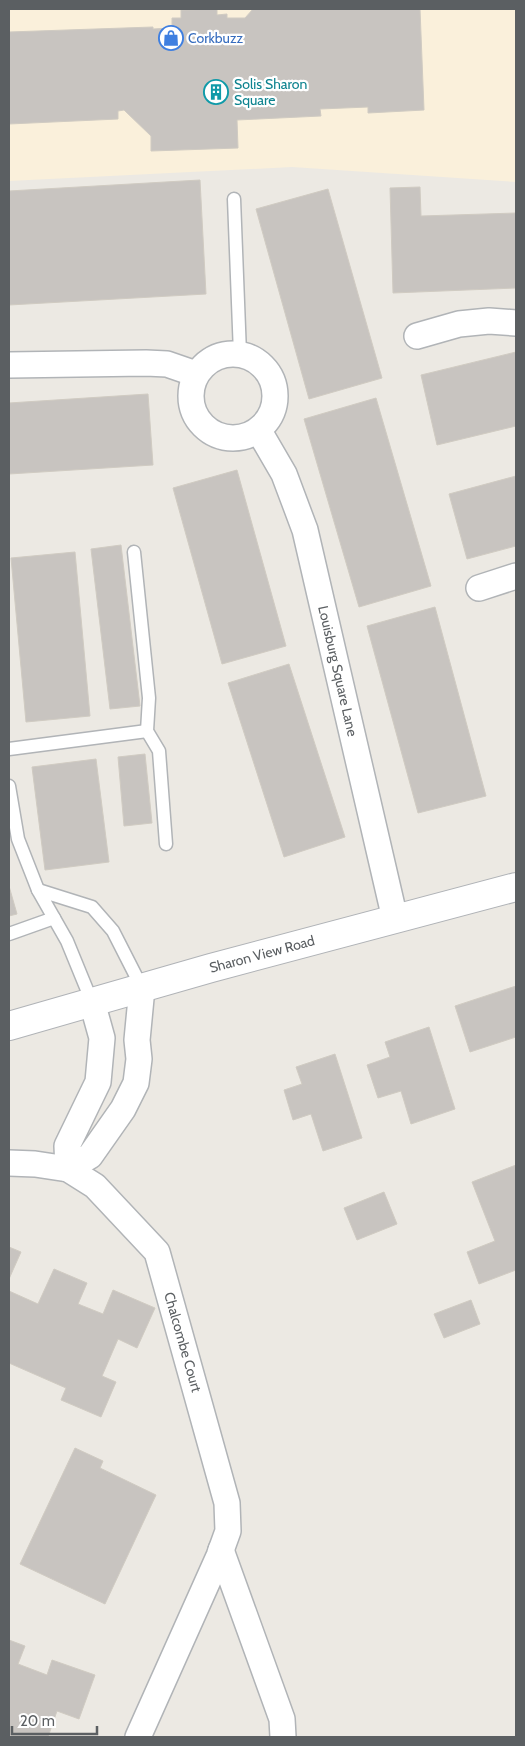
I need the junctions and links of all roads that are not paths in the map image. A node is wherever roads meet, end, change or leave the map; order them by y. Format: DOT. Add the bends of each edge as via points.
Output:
graph roads {
  1 [pos="234,199"];
  2 [pos="516,324"];
  3 [pos="417,336"];
  4 [pos="240,354"];
  5 [pos="9,365"];
  6 [pos="196,374"];
  7 [pos="259,430"];
  8 [pos="134,552"];
  9 [pos="516,576"];
  10 [pos="479,588"];
  11 [pos="147,731"];
  12 [pos="9,749"];
  13 [pos="9,786"];
  14 [pos="166,844"];
  15 [pos="516,886"];
  16 [pos="38,890"];
  17 [pos="54,918"];
  18 [pos="395,919"];
  19 [pos="9,934"];
  20 [pos="142,988"];
  21 [pos="92,1002"];
  22 [pos="9,1026"];
  23 [pos="9,1163"];
  24 [pos="68,1169"];
  25 [pos="221,1550"];
  26 [pos="138,1737"];
  27 [pos="283,1737"];
  1 -- 4 [label="lane"];
  2 -- 3 [label="street" via="489,321 459,324"];
  4 -- 6 [label="street" via="223,355 208,362"];
  4 -- 7 [label="street" via="262,365 275,386 276,402 270,418"];
  5 -- 6 [label="street" via="167,364"];
  6 -- 7 [label="street" via="190,390 198,422 211,433 226,438 243,438"];
  7 -- 18 [label="street, Louisburg Square Lane" via="284,474 306,530"];
  8 -- 11 [label="lane" via="149,698"];
  9 -- 10 [label="street"];
  11 -- 12 [label="lane"];
  11 -- 14 [label="lane" via="159,750"];
  13 -- 16 [label="lane" via="18,839"];
  15 -- 18 [label="street, Sharon View Road"];
  16 -- 17 [label="lane"];
  16 -- 20 [label="lane" via="92,906 113,930"];
  17 -- 19 [label="lane"];
  17 -- 21 [label="lane"];
  18 -- 20 [label="street, Sharon View Road"];
  20 -- 21 [label="street, Sharon View Road"];
  20 -- 24 [label="street" via="136,1083 123,1109 90,1156"];
  21 -- 22 [label="street, Sharon View Road"];
  21 -- 24 [label="street" via="102,1038 98,1082 67,1146"];
  23 -- 24 [label="street, Chalcombe Court"];
  24 -- 25 [label="street, Chalcombe Court" via="95,1186 157,1252 228,1503 228,1531"];
  25 -- 26 [label="street, Chalcombe Court"];
  25 -- 27 [label="street" via="282,1719"];
}
